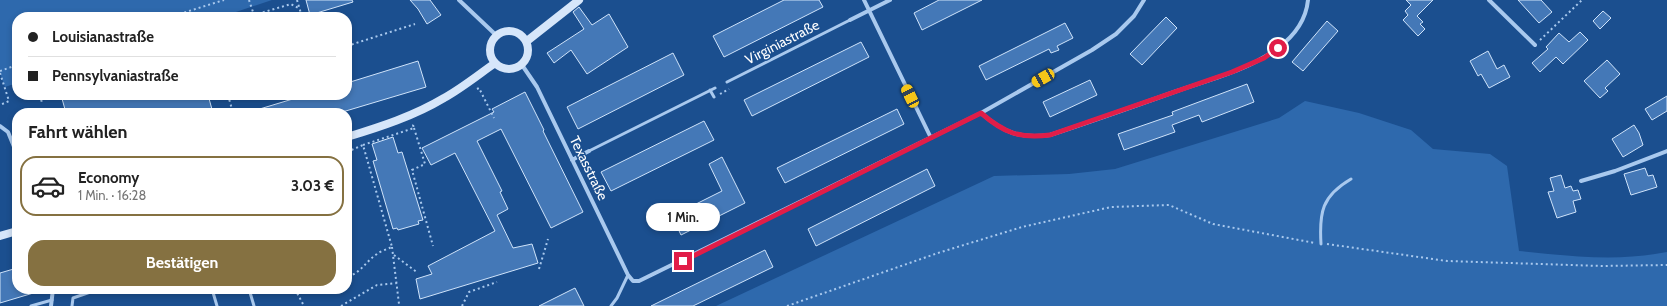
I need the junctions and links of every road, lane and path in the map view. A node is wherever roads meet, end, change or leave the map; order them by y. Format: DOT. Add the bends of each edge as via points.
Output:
graph roads {
  1 [pos="224,0"];
  2 [pos="249,0"];
  3 [pos="297,0"];
  4 [pos="459,0"];
  5 [pos="579,0"];
  6 [pos="864,0"];
  7 [pos="890,0"];
  8 [pos="1144,0"];
  9 [pos="1308,0"];
  10 [pos="1489,0"];
  11 [pos="1582,0"];
  12 [pos="300,9"];
  13 [pos="869,10"];
  14 [pos="186,12"];
  15 [pos="251,12"];
  16 [pos="265,12"];
  17 [pos="301,12"];
  18 [pos="850,20"];
  19 [pos="414,24"];
  20 [pos="497,36"];
  21 [pos="526,41"];
  22 [pos="352,44"];
  23 [pos="1535,45"];
  24 [pos="495,63"];
  25 [pos="522,65"];
  26 [pos="12,67"];
  27 [pos="0,72"];
  28 [pos="727,82"];
  29 [pos="480,88"];
  30 [pos="715,88"];
  31 [pos="710,90"];
  32 [pos="714,97"];
  33 [pos="41,100"];
  34 [pos="42,103"];
  35 [pos="0,105"];
  36 [pos="981,113"];
  37 [pos="494,118"];
  38 [pos="0,126"];
  39 [pos="414,128"];
  40 [pos="352,135"];
  41 [pos="931,138"];
  42 [pos="12,142"];
  43 [pos="352,150"];
  44 [pos="589,151"];
  45 [pos="1667,151"];
  46 [pos="572,160"];
  47 [pos="1350,179"];
  48 [pos="1582,181"];
  49 [pos="12,232"];
  50 [pos="0,236"];
  51 [pos="548,239"];
  52 [pos="1321,244"];
  53 [pos="433,246"];
  54 [pos="392,247"];
  55 [pos="394,255"];
  56 [pos="1667,265"];
  57 [pos="539,269"];
  58 [pos="418,273"];
  59 [pos="628,275"];
  60 [pos="352,276"];
  61 [pos="496,282"];
  62 [pos="397,283"];
  63 [pos="53,294"];
  64 [pos="84,294"];
  65 [pos="213,294"];
  66 [pos="251,294"];
  67 [pos="298,294"];
  68 [pos="53,299"];
  69 [pos="31,306"];
  70 [pos="51,306"];
  71 [pos="72,306"];
  72 [pos="217,306"];
  73 [pos="254,306"];
  74 [pos="304,306"];
  75 [pos="341,306"];
  76 [pos="398,306"];
  77 [pos="462,306"];
  78 [pos="611,306"];
  79 [pos="787,306"];
  1 -- 14 [label="path"];
  2 -- 15 [label="path"];
  3 -- 12 [label="path"];
  4 -- 20 [label="street"];
  5 -- 21 [label="street"];
  6 -- 13 [label="street"];
  7 -- 13 [label="street, Virginiastraße"];
  8 -- 36 [label="street" via="1134,16 1116,34"];
  9 -- 36 [label="street" via="1306,12 1299,25 1283,44 1264,58 1232,72 1074,127 1050,135 1026,137 1003,130"];
  10 -- 23 [label="street"];
  11 -- 23 [label="path"];
  12 -- 16 [label="path" via="291,4"];
  12 -- 17 [label="path"];
  13 -- 18 [label="street, Virginiastraße"];
  13 -- 41 [label="street"];
  18 -- 28 [label="lane, Virginiastraße"];
  19 -- 22 [label="path"];
  20 -- 21 [label="street" via="507,31 513,32 518,33"];
  20 -- 24 [label="street" via="490,47"];
  21 -- 25 [label="street" via="528,54"];
  24 -- 25 [label="street" via="508,70"];
  24 -- 40 [label="street" via="431,105 386,125"];
  25 -- 46 [label="street, Texasstraße" via="537,87"];
  26 -- 27 [label="path"];
  27 -- 35 [label="path" via="9,101"];
  28 -- 32 [label="path" via="730,88"];
  29 -- 37 [label="path"];
  30 -- 31 [label="lane"];
  31 -- 32 [label="lane"];
  31 -- 44 [label="lane"];
  33 -- 34 [label="path"];
  36 -- 41 [label="street"];
  38 -- 42 [label="street" via="8,132"];
  39 -- 53 [label="path" via="425,164 412,170"];
  41 -- 59 [label="street, Texasstraße" via="644,280 633,281"];
  43 -- 54 [label="path" via="363,145"];
  44 -- 46 [label="street"];
  45 -- 48 [label="street"];
  46 -- 59 [label="street, Texasstraße"];
  47 -- 52 [label="lane" via="1335,189 1324,204 1319,222"];
  49 -- 50 [label="street"];
  51 -- 57 [label="path"];
  52 -- 56 [label="path" via="1447,261 1602,266"];
  52 -- 79 [label="path" via="1213,224 1168,205 1111,207 1014,229"];
  54 -- 55 [label="path"];
  54 -- 60 [label="path" via="377,254"];
  55 -- 58 [label="path"];
  55 -- 62 [label="path"];
  59 -- 78 [label="lane"];
  61 -- 77 [label="path" via="469,292"];
  62 -- 75 [label="path" via="377,285"];
  62 -- 76 [label="path"];
  63 -- 68 [label="street"];
  64 -- 71 [label="lane" via="73,298"];
  65 -- 72 [label="lane"];
  66 -- 73 [label="lane"];
  67 -- 74 [label="path"];
  68 -- 69 [label="lane"];
  68 -- 70 [label="street"];
}
